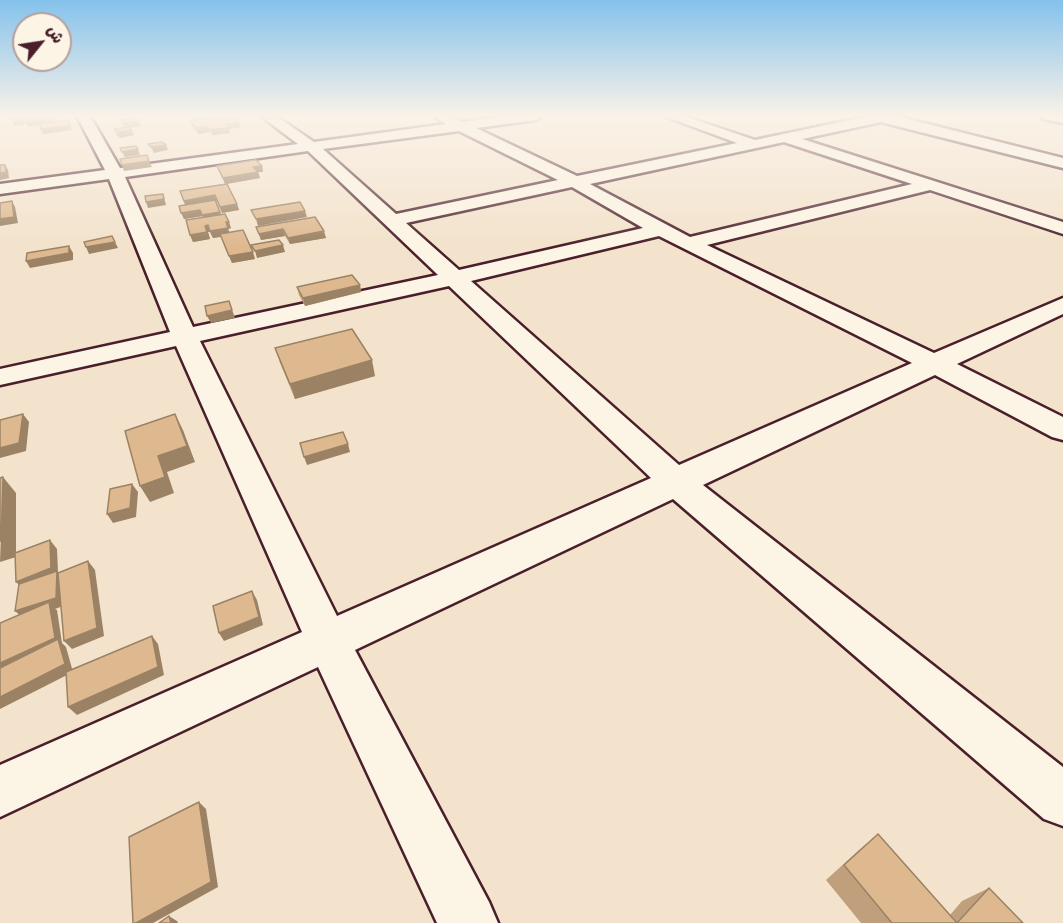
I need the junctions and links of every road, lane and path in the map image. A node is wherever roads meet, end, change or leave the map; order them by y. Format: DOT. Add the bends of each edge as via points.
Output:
graph roads {
  1 [pos="107,159"];
  2 [pos="221,159"];
  3 [pos="325,159"];
  4 [pos="529,159"];
  5 [pos="681,159"];
  6 [pos="850,159"];
  7 [pos="1048,159"];
  8 [pos="1063,163"];
  9 [pos="115,173"];
  10 [pos="573,181"];
  11 [pos="931,185"];
  12 [pos="0,189"];
  13 [pos="392,220"];
  14 [pos="1063,228"];
  15 [pos="662,230"];
  16 [pos="689,243"];
  17 [pos="454,278"];
  18 [pos="1063,305"];
  19 [pos="184,337"];
  20 [pos="934,363"];
  21 [pos="0,377"];
  22 [pos="1063,430"];
  23 [pos="676,482"];
  24 [pos="328,642"];
  25 [pos="0,791"];
  26 [pos="1063,800"];
  27 [pos="468,923"];
  1 -- 9 [label="street"];
  2 -- 9 [label="street"];
  3 -- 13 [label="street"];
  4 -- 10 [label="street"];
  5 -- 10 [label="street"];
  6 -- 11 [label="street"];
  7 -- 8 [label="street"];
  9 -- 12 [label="street"];
  9 -- 19 [label="street"];
  10 -- 13 [label="street"];
  10 -- 15 [label="street"];
  11 -- 14 [label="street"];
  11 -- 16 [label="street"];
  13 -- 17 [label="street"];
  15 -- 16 [label="street"];
  15 -- 17 [label="street"];
  16 -- 20 [label="street"];
  17 -- 19 [label="street"];
  17 -- 23 [label="street"];
  18 -- 20 [label="street"];
  19 -- 21 [label="street"];
  19 -- 24 [label="street"];
  20 -- 22 [label="street"];
  20 -- 23 [label="street"];
  23 -- 24 [label="street"];
  23 -- 26 [label="street"];
  24 -- 25 [label="street"];
  24 -- 27 [label="street"];
}
